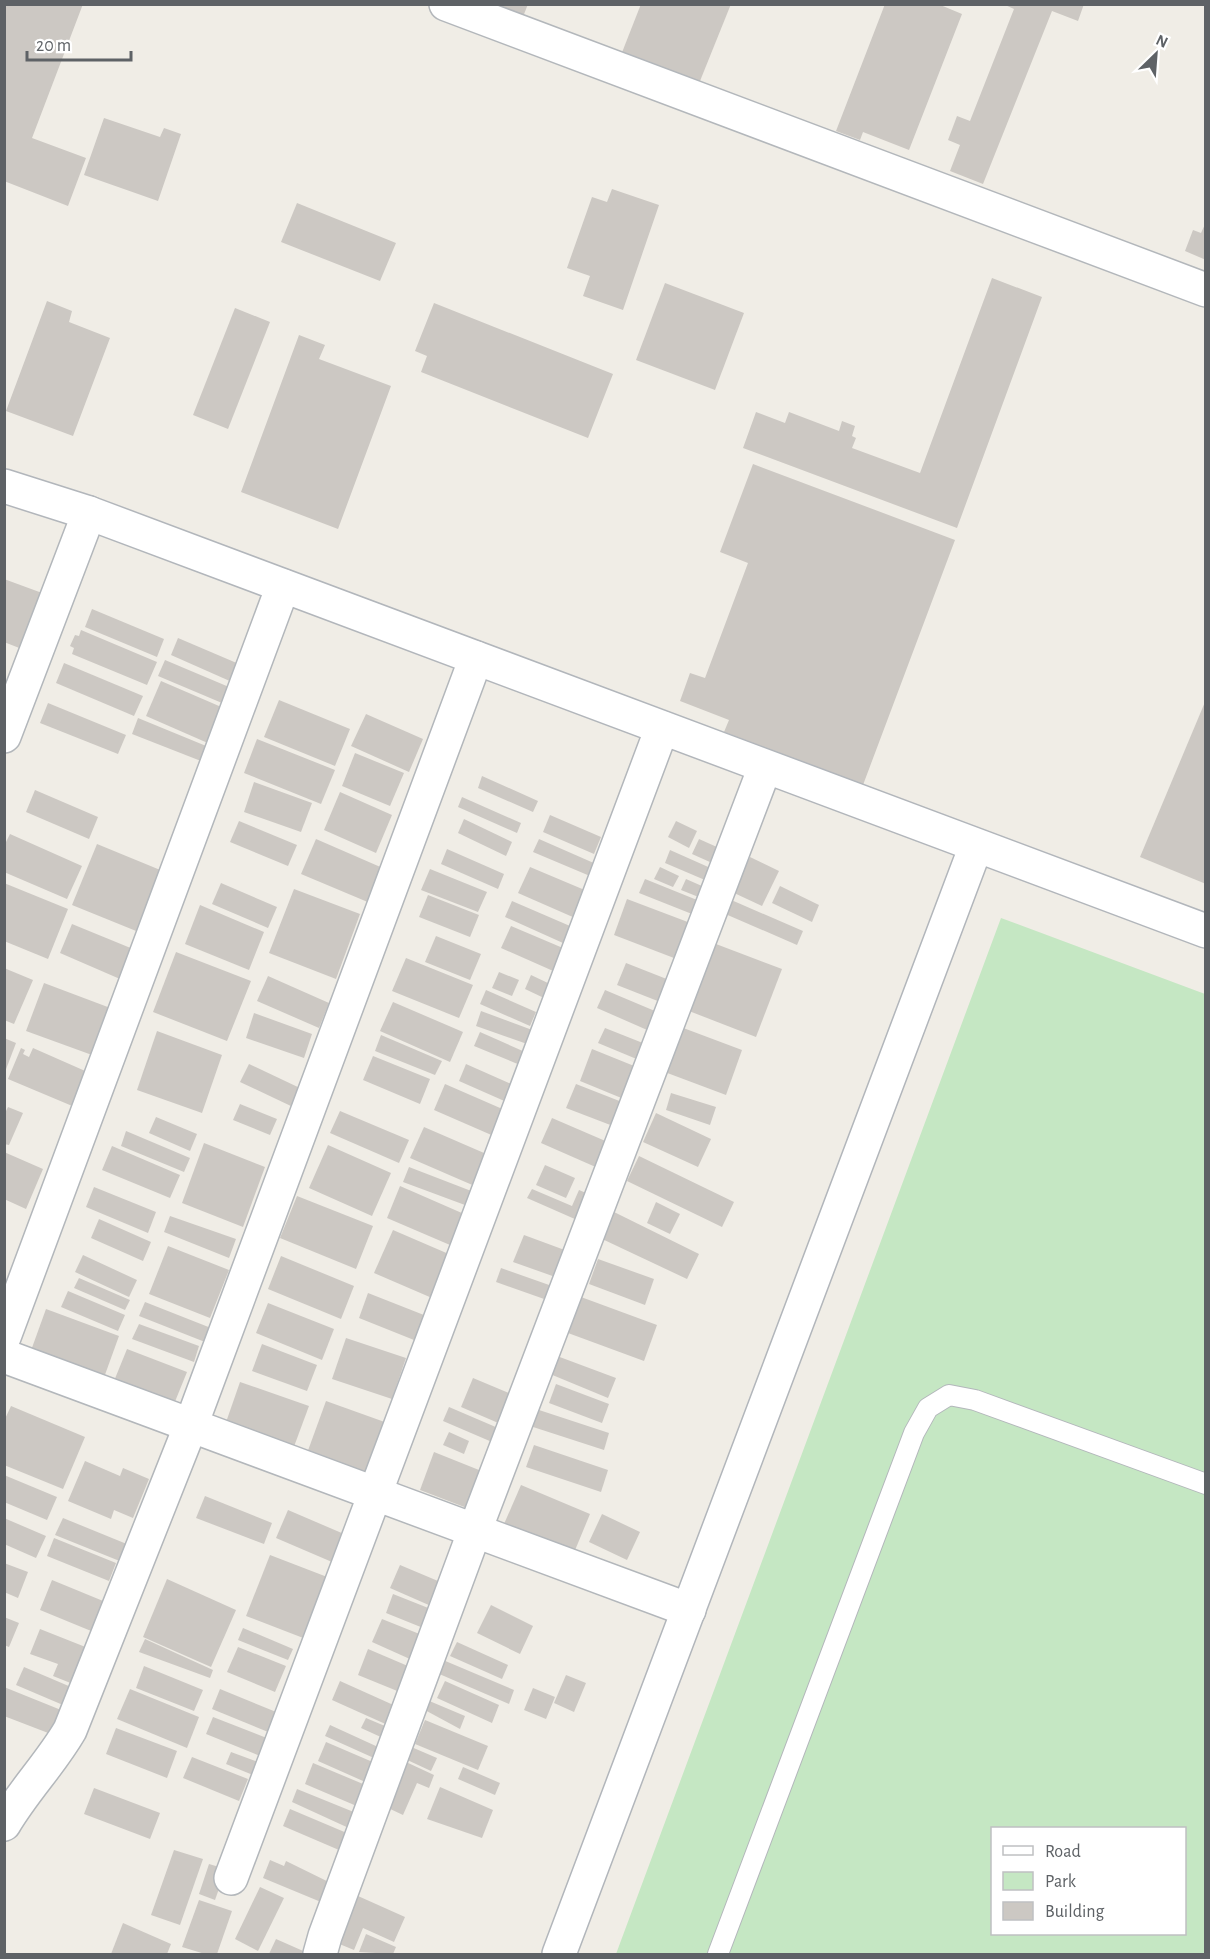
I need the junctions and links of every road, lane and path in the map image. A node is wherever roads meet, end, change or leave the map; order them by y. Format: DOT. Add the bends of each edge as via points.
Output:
graph roads {
  1 [pos="446,4"];
  2 [pos="1206,290"];
  3 [pos="4,486"];
  4 [pos="89,513"];
  5 [pos="283,586"];
  6 [pos="476,658"];
  7 [pos="662,728"];
  8 [pos="4,736"];
  9 [pos="765,767"];
  10 [pos="976,846"];
  11 [pos="1206,931"];
  12 [pos="4,1337"];
  13 [pos="4,1356"];
  14 [pos="191,1425"];
  15 [pos="1206,1484"];
  16 [pos="375,1493"];
  17 [pos="475,1530"];
  18 [pos="689,1610"];
  19 [pos="4,1824"];
  20 [pos="231,1878"];
  21 [pos="320,1954"];
  22 [pos="559,1954"];
  23 [pos="718,1954"];
  1 -- 2 [label="street"];
  3 -- 4 [label="street"];
  4 -- 5 [label="street"];
  4 -- 8 [label="street"];
  5 -- 6 [label="street"];
  5 -- 12 [label="street"];
  6 -- 7 [label="street"];
  6 -- 14 [label="street"];
  7 -- 9 [label="street"];
  7 -- 16 [label="street"];
  9 -- 10 [label="street"];
  9 -- 17 [label="street"];
  10 -- 11 [label="street"];
  10 -- 18 [label="street"];
  13 -- 14 [label="street"];
  14 -- 16 [label="street"];
  14 -- 19 [label="street" via="70,1730"];
  15 -- 23 [label="lane" via="975,1400 949,1395 928,1408 914,1433"];
  16 -- 17 [label="street"];
  16 -- 20 [label="street"];
  17 -- 18 [label="street"];
  17 -- 21 [label="street"];
  18 -- 22 [label="street"];
}
